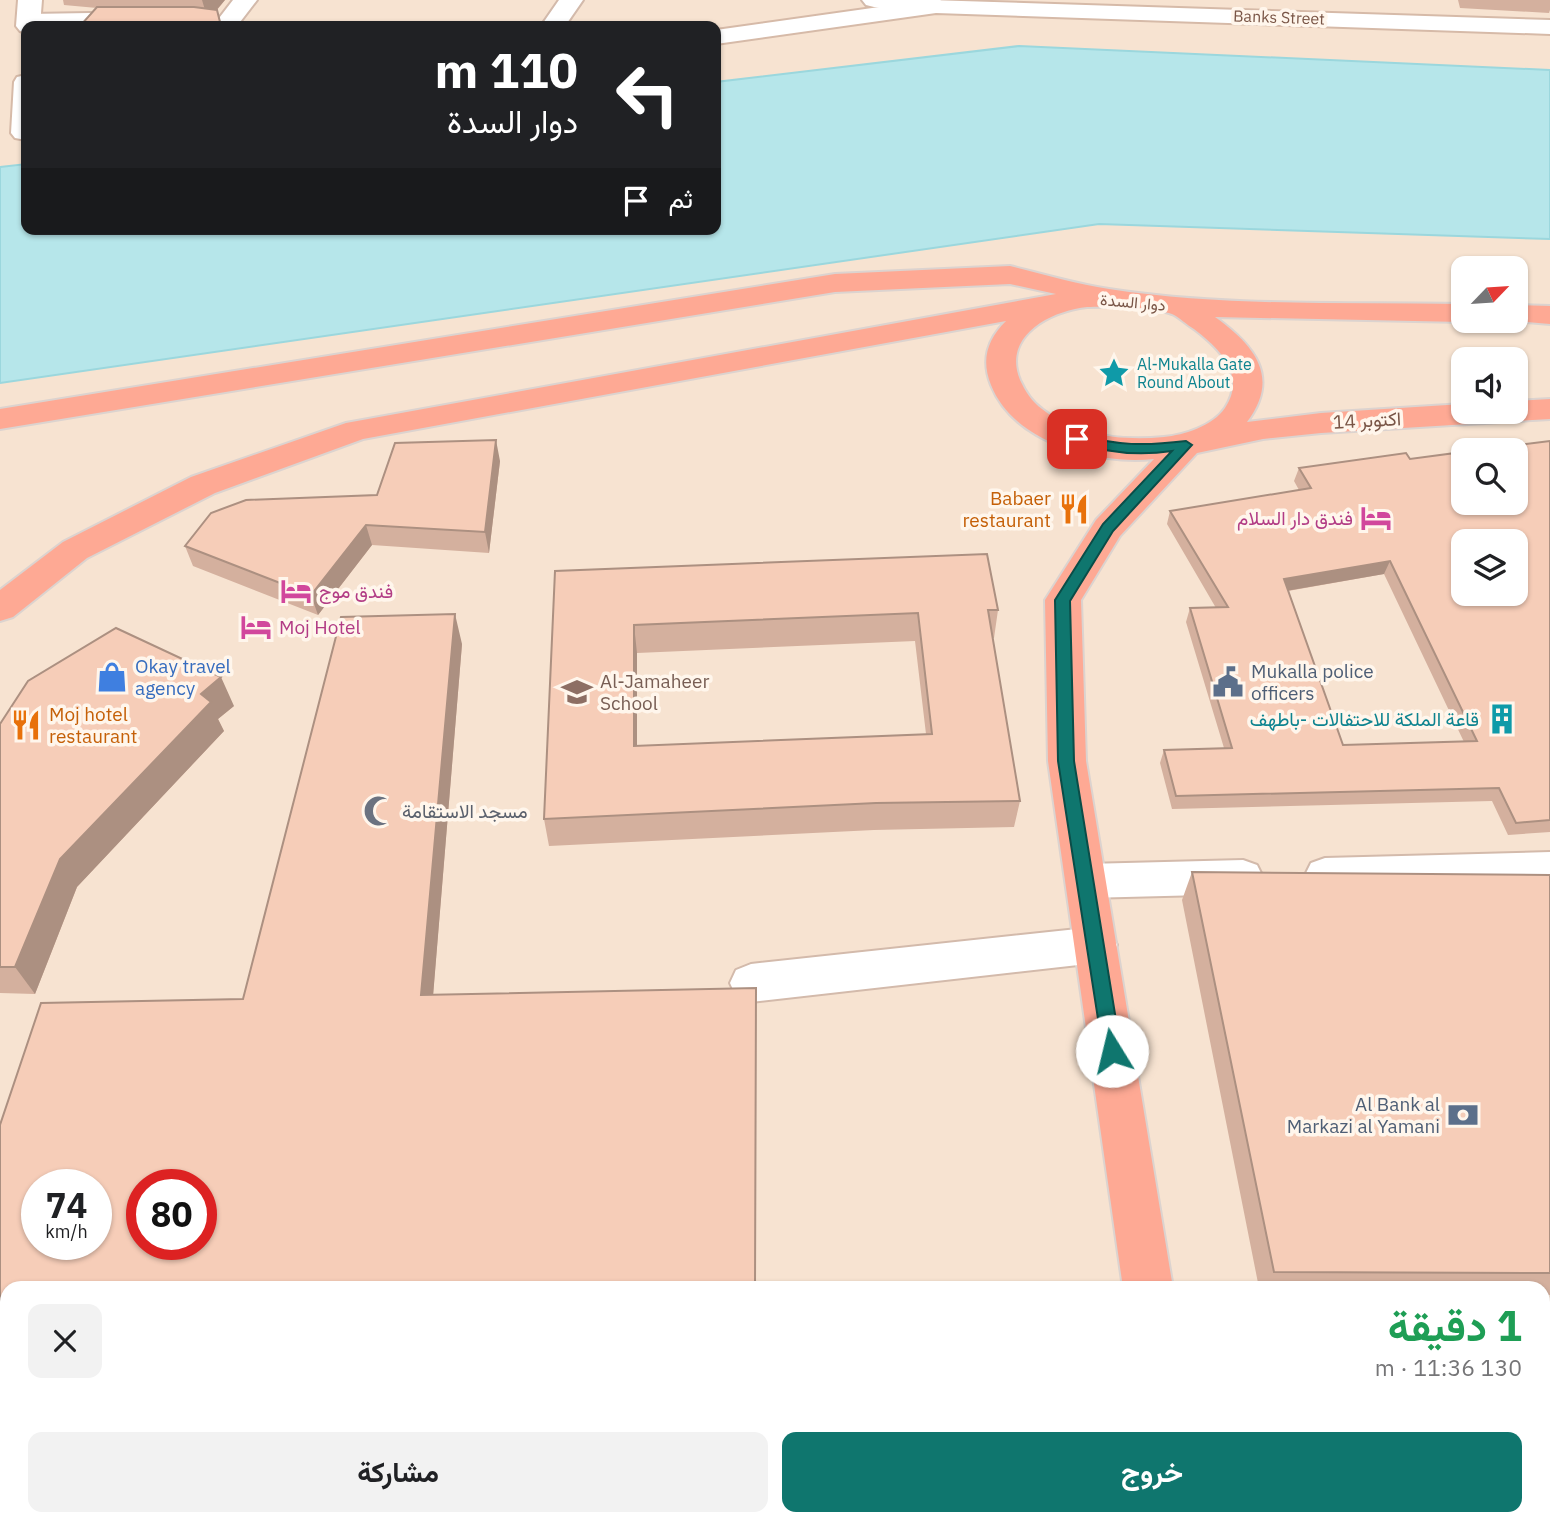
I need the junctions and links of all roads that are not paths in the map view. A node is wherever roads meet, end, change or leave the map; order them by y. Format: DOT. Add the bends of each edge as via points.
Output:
graph roads {
  1 [pos="245,0"];
  2 [pos="571,0"];
  3 [pos="874,0"];
  4 [pos="936,6"];
  5 [pos="29,16"];
  6 [pos="108,21"];
  7 [pos="229,21"];
  8 [pos="556,21"];
  9 [pos="1550,27"];
  10 [pos="721,36"];
  11 [pos="21,111"];
  12 [pos="17,134"];
  13 [pos="1105,297"];
  14 [pos="1063,302"];
  15 [pos="1180,306"];
  16 [pos="1451,313"];
  17 [pos="1528,314"];
  18 [pos="1550,315"];
  19 [pos="1550,409"];
  20 [pos="0,419"];
  21 [pos="1186,445"];
  22 [pos="0,608"];
  23 [pos="1550,869"];
  24 [pos="1086,881"];
  25 [pos="1096,945"];
  26 [pos="751,984"];
  27 [pos="1147,1281"];
  1 -- 7 [label="street"];
  2 -- 8 [label="street"];
  3 -- 4 [label="street"];
  4 -- 9 [label="street, Banks Street"];
  4 -- 10 [label="street, Banks Street"];
  5 -- 6 [label="street"];
  11 -- 12 [label="street"];
  13 -- 14 [label="highway, دوار السدة"];
  13 -- 15 [label="highway, دوار السدة"];
  13 -- 20 [label="highway" via="1010,275 835,283"];
  14 -- 21 [label="highway, دوار السدة" via="1030,315 1008,334 1003,346 999,359 1004,385 1024,411 1056,432 1098,446 1144,450"];
  14 -- 22 [label="highway" via="357,430 203,485 75,550"];
  15 -- 16 [label="highway"];
  15 -- 21 [label="highway, دوار السدة" via="1217,332 1239,356 1249,383 1242,409 1221,430"];
  17 -- 18 [label="highway"];
  19 -- 21 [label="highway, 14 اكتوبر" via="1298,425"];
  21 -- 24 [label="highway" via="1108,527 1063,600 1066,761"];
  23 -- 24 [label="street"];
  24 -- 25 [label="highway"];
  25 -- 26 [label="street"];
  25 -- 27 [label="highway"];
}
